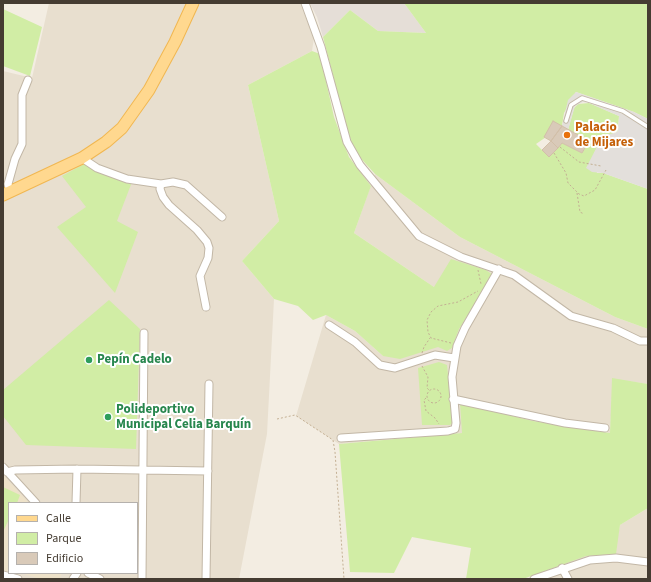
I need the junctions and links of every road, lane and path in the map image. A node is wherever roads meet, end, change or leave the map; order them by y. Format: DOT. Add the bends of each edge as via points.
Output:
graph roads {
  1 [pos="193,3"];
  2 [pos="305,3"];
  3 [pos="28,80"];
  4 [pos="566,121"];
  5 [pos="648,127"];
  6 [pos="560,147"];
  7 [pos="554,153"];
  8 [pos="82,158"];
  9 [pos="600,166"];
  10 [pos="606,170"];
  11 [pos="160,184"];
  12 [pos="576,192"];
  13 [pos="7,194"];
  14 [pos="584,214"];
  15 [pos="222,217"];
  16 [pos="473,260"];
  17 [pos="499,269"];
  18 [pos="206,307"];
  19 [pos="329,325"];
  20 [pos="144,333"];
  21 [pos="648,341"];
  22 [pos="457,346"];
  23 [pos="454,358"];
  24 [pos="209,384"];
  25 [pos="427,397"];
  26 [pos="453,399"];
  27 [pos="277,419"];
  28 [pos="605,428"];
  29 [pos="443,431"];
  30 [pos="341,438"];
  31 [pos="5,469"];
  32 [pos="77,469"];
  33 [pos="143,470"];
  34 [pos="208,471"];
  35 [pos="35,502"];
  36 [pos="76,502"];
  37 [pos="648,562"];
  38 [pos="562,568"];
  39 [pos="90,574"];
  40 [pos="3,576"];
  41 [pos="18,579"];
  42 [pos="100,579"];
  43 [pos="142,579"];
  44 [pos="206,579"];
  45 [pos="344,579"];
  46 [pos="534,579"];
  47 [pos="568,579"];
  1 -- 8 [label="main road" via="176,42 138,108 122,128"];
  2 -- 16 [label="street" via="321,47 347,142 360,165 419,236 461,257"];
  3 -- 13 [label="street" via="22,95 22,144 15,159"];
  4 -- 5 [label="lane" via="571,104 582,98 623,111"];
  6 -- 9 [label="path" via="579,162"];
  7 -- 12 [label="path" via="566,173 568,183"];
  8 -- 11 [label="street" via="97,168 127,179"];
  8 -- 13 [label="main road"];
  10 -- 12 [label="path" via="595,190 584,196"];
  11 -- 15 [label="street" via="173,182 186,185"];
  11 -- 18 [label="street" via="166,201 207,242 208,258 200,276"];
  12 -- 14 [label="path" via="580,212"];
  16 -- 17 [label="street"];
  16 -- 22 [label="path" via="481,278 482,288 458,302 434,308 428,320 431,338"];
  17 -- 21 [label="street" via="514,275 571,316"];
  17 -- 22 [label="street"];
  19 -- 23 [label="street" via="355,342 380,365 395,368 435,356"];
  20 -- 33 [label="street"];
  22 -- 23 [label="street"];
  23 -- 26 [label="street"];
  24 -- 34 [label="street"];
  25 -- 25 [label="path" via="434,402 440,399 440,394 438,390 431,389 427,392"];
  25 -- 29 [label="path" via="424,400 426,411 435,418"];
  26 -- 28 [label="street" via="565,423"];
  26 -- 29 [label="street" via="456,426 453,430"];
  27 -- 45 [label="path" via="295,415 333,440 336,452"];
  29 -- 30 [label="street"];
  31 -- 32 [label="street"];
  31 -- 35 [label="street"];
  32 -- 33 [label="street"];
  32 -- 36 [label="street"];
  33 -- 34 [label="street"];
  33 -- 43 [label="street"];
  34 -- 44 [label="street"];
  37 -- 38 [label="street" via="616,558 590,560"];
  38 -- 46 [label="street"];
  38 -- 47 [label="street"];
  39 -- 42 [label="street"];
  40 -- 41 [label="street"];
}
